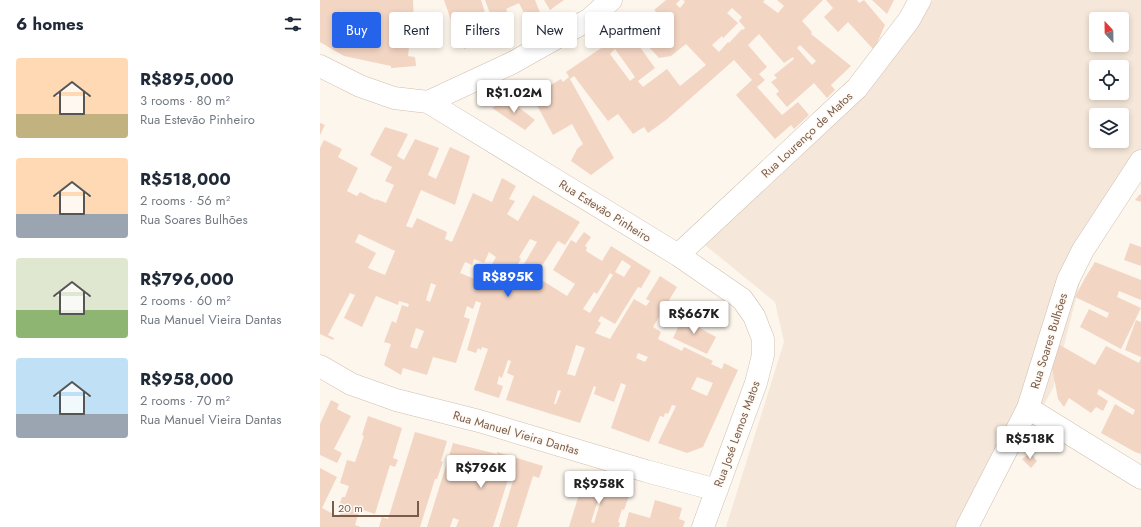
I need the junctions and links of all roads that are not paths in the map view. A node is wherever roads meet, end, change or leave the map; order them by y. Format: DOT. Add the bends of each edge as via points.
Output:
graph roads {
  1 [pos="611,0"];
  2 [pos="920,0"];
  3 [pos="320,66"];
  4 [pos="428,102"];
  5 [pos="1141,161"];
  6 [pos="678,255"];
  7 [pos="763,339"];
  8 [pos="320,366"];
  9 [pos="1028,408"];
  10 [pos="1141,478"];
  11 [pos="716,490"];
  12 [pos="703,527"];
  13 [pos="966,527"];
  1 -- 4 [label="street" via="590,19 512,63"];
  2 -- 6 [label="street, Rua Lourenço de Matos" via="909,20 857,88"];
  3 -- 4 [label="street" via="360,86 394,98"];
  4 -- 6 [label="street, Rua Estevão Pinheiro"];
  5 -- 9 [label="street, Rua Soares Bulhões" via="1083,250 1068,280"];
  6 -- 7 [label="street, Rua Estevão Pinheiro" via="742,299 754,316"];
  7 -- 11 [label="street, Rua José Lemos Matos" via="763,355 756,383"];
  8 -- 11 [label="street, Rua Manuel Vieira Dantas" via="351,384 396,400 479,421"];
  9 -- 10 [label="street"];
  9 -- 13 [label="street, Rua Soares Bulhões"];
  11 -- 12 [label="street, Rua José Lemos Matos"];
}
